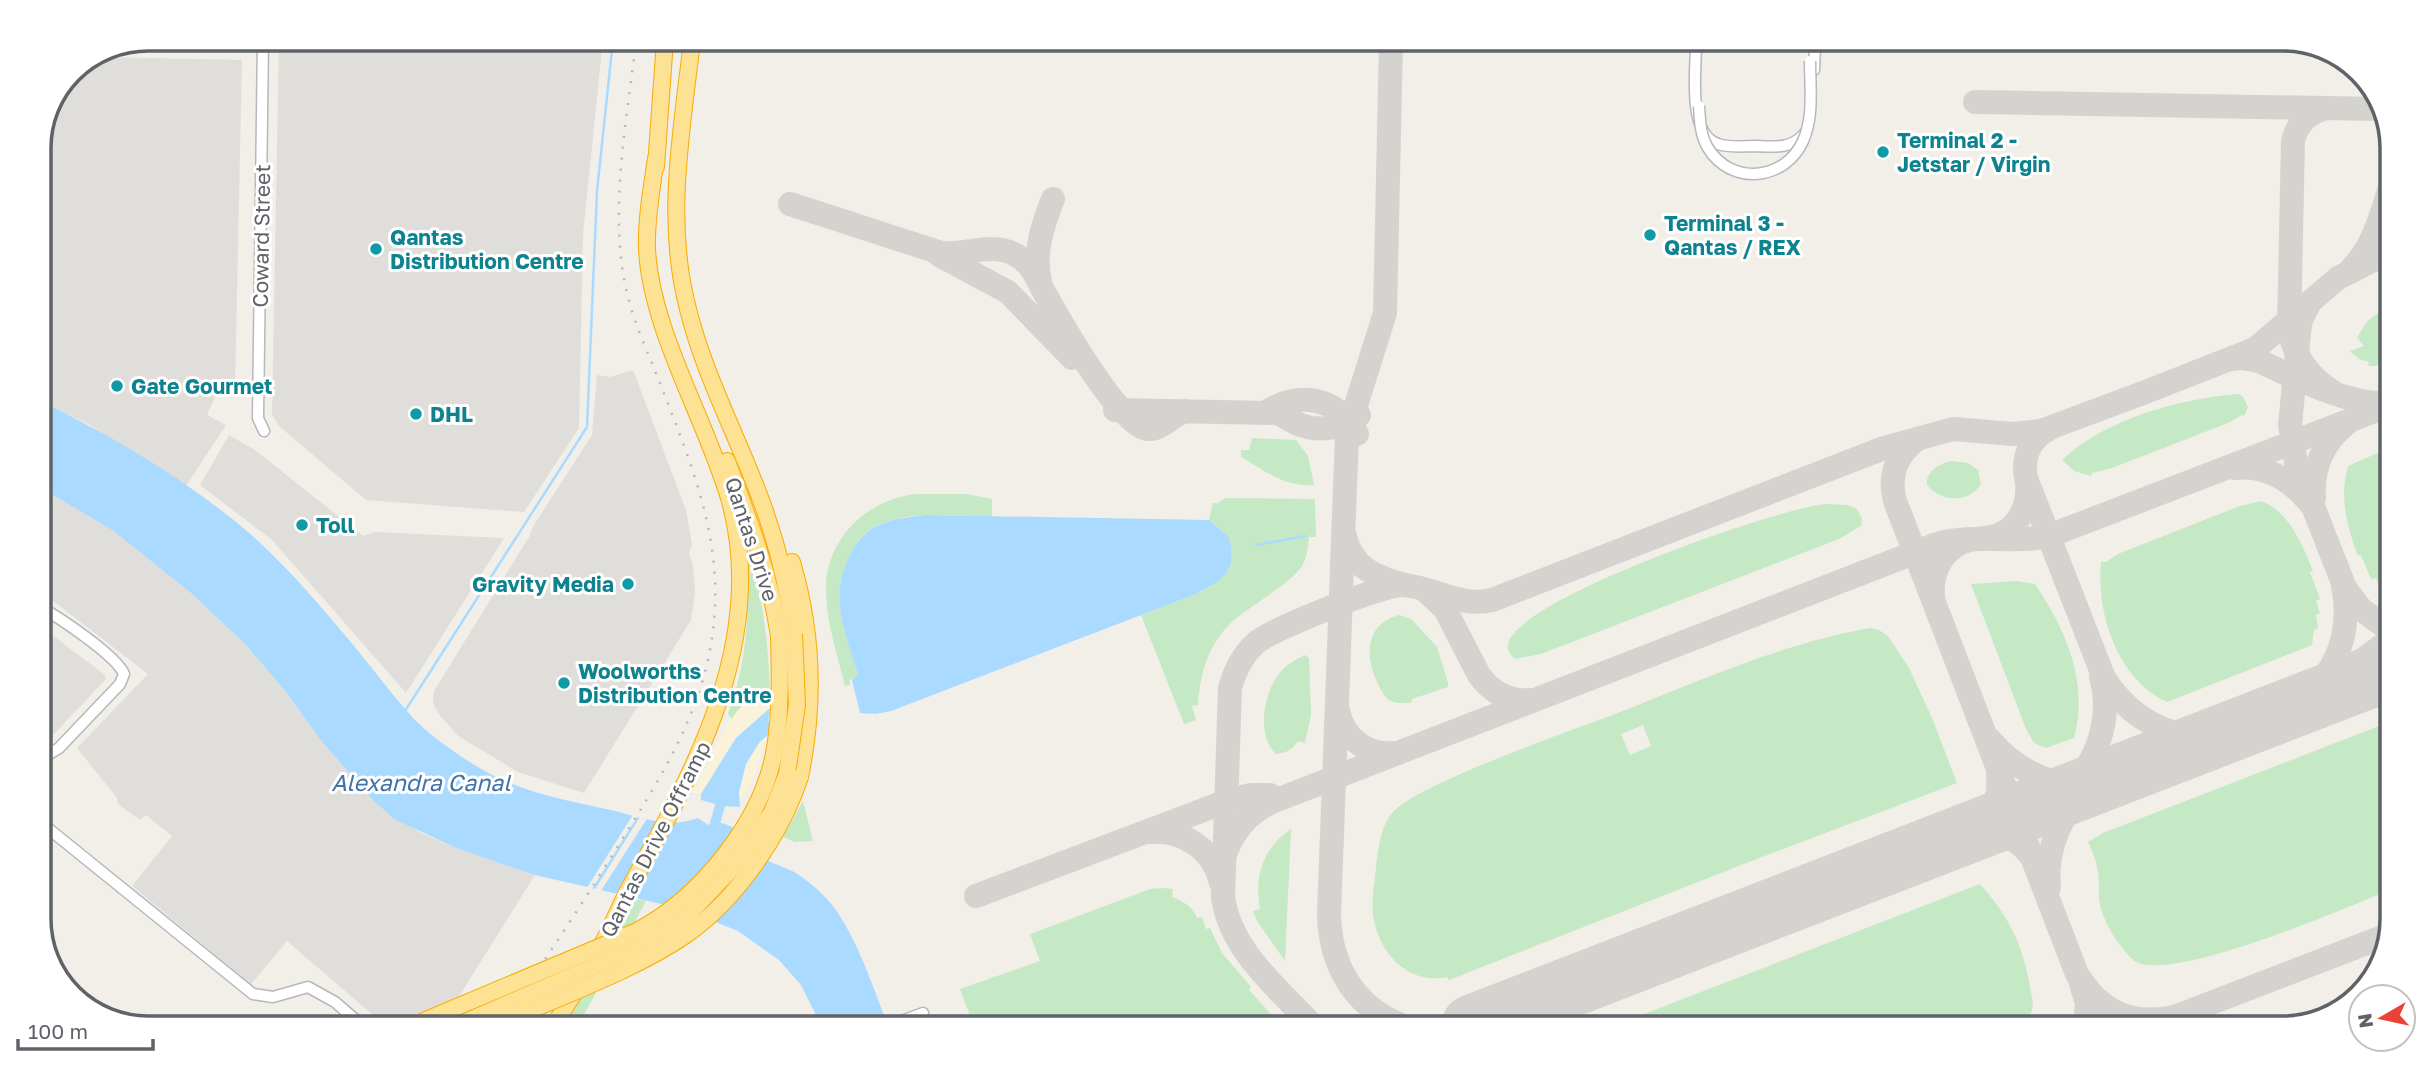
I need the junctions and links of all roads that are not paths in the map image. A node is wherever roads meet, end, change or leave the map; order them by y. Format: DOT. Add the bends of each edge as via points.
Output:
graph roads {
  1 [pos="263,51"];
  2 [pos="664,51"];
  3 [pos="691,51"];
  4 [pos="1698,51"];
  5 [pos="1698,51"];
  6 [pos="1813,51"];
  7 [pos="1813,51"];
  8 [pos="656,158"];
  9 [pos="264,431"];
  10 [pos="51,614"];
  11 [pos="793,634"];
  12 [pos="51,752"];
  13 [pos="51,831"];
  14 [pos="923,1013"];
  15 [pos="351,1016"];
  16 [pos="433,1016"];
  17 [pos="479,1016"];
  18 [pos="516,1016"];
  19 [pos="560,1016"];
  20 [pos="915,1016"];
  1 -- 9 [label="street, Coward Street" via="258,418"];
  2 -- 8 [label="highway, Qantas Drive"];
  3 -- 11 [label="highway, Qantas Drive" via="676,191 676,236 687,306 774,538"];
  4 -- 6 [label="street" via="1695,99 1698,118 1710,140 1721,145 1777,147 1791,145 1804,134 1813,113"];
  5 -- 7 [label="street, bridge" via="1704,140 1730,168 1756,174 1779,169 1803,141"];
  8 -- 11 [label="highway, Qantas Drive" via="655,228 668,301 773,598"];
  8 -- 19 [label="highway, Qantas Drive Offramp" via="647,250 665,330 730,502 740,558 734,645 705,741 677,802"];
  10 -- 12 [label="street" via="102,650 124,674 120,684"];
  11 -- 16 [label="highway, Qantas Drive, bridge" via="766,780 743,827 695,888 637,931"];
  11 -- 17 [label="highway, Qantas Drive, bridge" via="797,705 787,774 772,812 741,859 684,919 643,946"];
  11 -- 18 [label="highway, bridge" via="810,706 800,777 769,845 703,921 670,945"];
  13 -- 15 [label="street" via="253,994 273,997 308,987"];
  14 -- 20 [label="street"];
}
